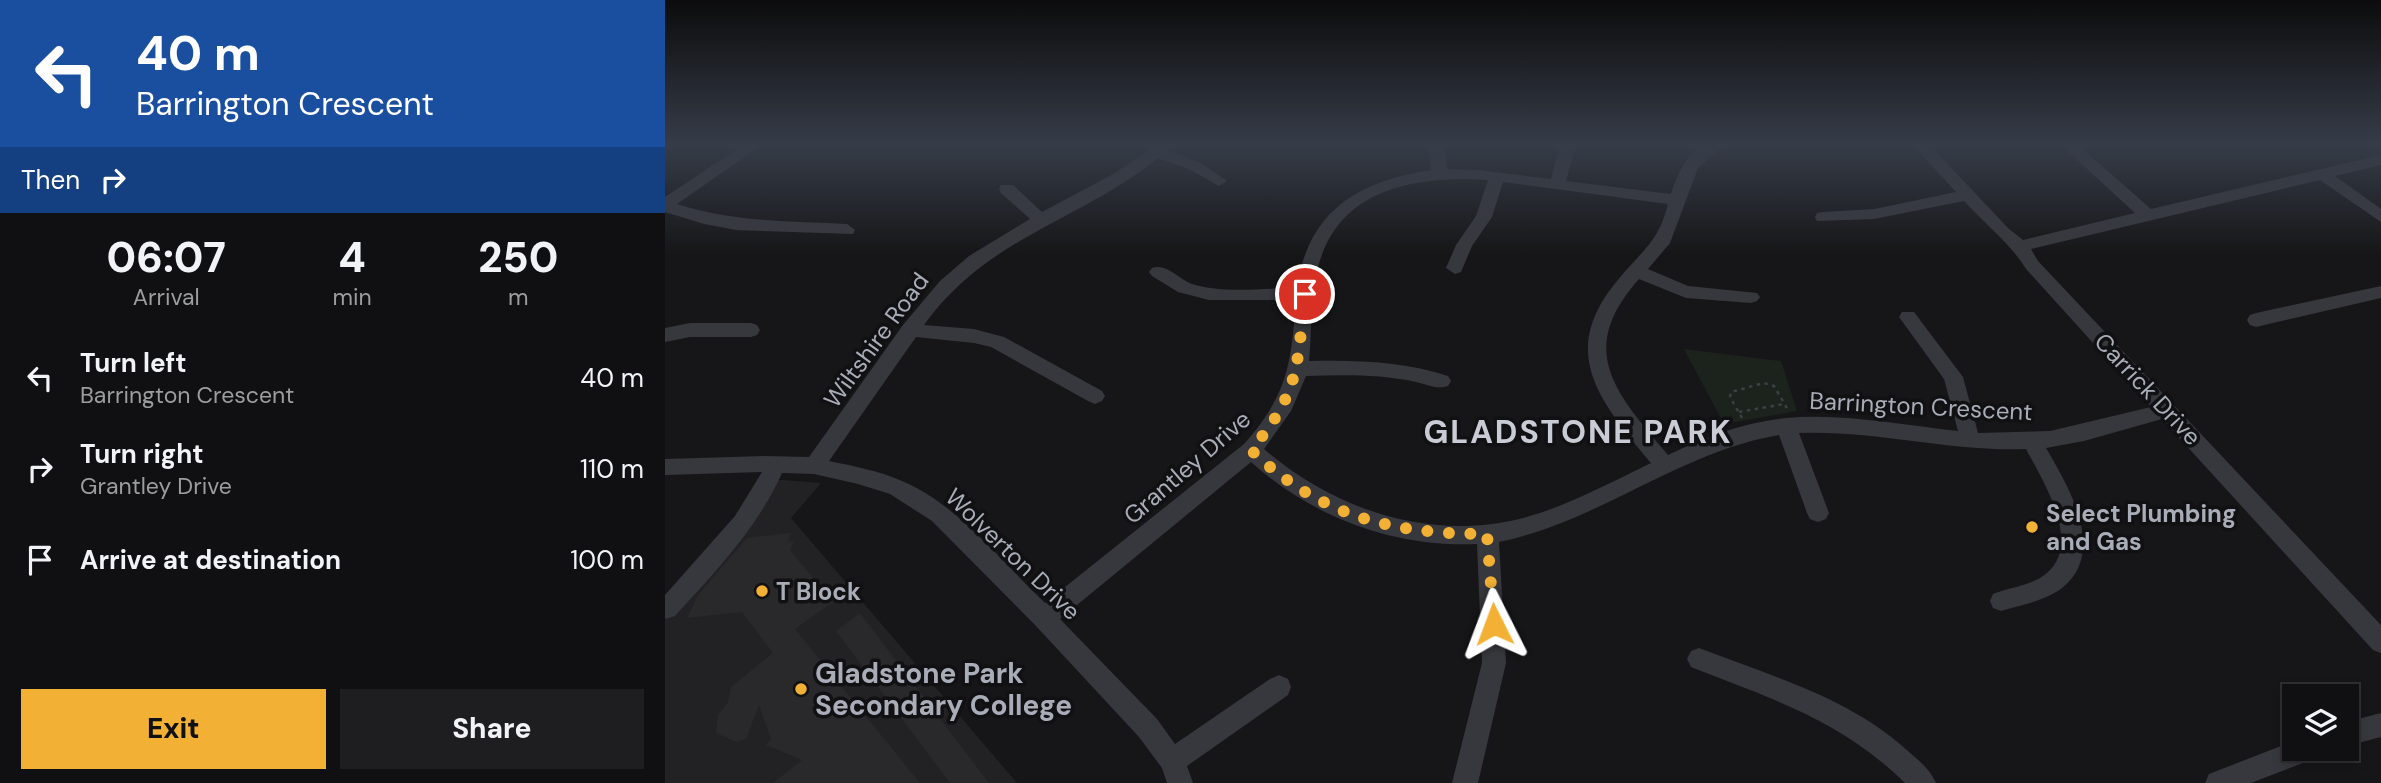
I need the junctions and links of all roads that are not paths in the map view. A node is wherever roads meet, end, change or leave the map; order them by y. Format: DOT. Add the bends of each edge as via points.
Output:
graph roads {
  1 [pos="702,181"];
  2 [pos="1116,181"];
  3 [pos="1404,181"];
  4 [pos="1496,181"];
  5 [pos="1524,181"];
  6 [pos="1558,181"];
  7 [pos="1681,181"];
  8 [pos="1954,181"];
  9 [pos="2109,181"];
  10 [pos="2292,181"];
  11 [pos="2331,181"];
  12 [pos="1557,185"];
  13 [pos="1007,189"];
  14 [pos="1968,195"];
  15 [pos="1678,200"];
  16 [pos="665,206"];
  17 [pos="1823,216"];
  18 [pos="2149,217"];
  19 [pos="2381,217"];
  20 [pos="1042,221"];
  21 [pos="847,230"];
  22 [pos="2020,246"];
  23 [pos="1455,268"];
  24 [pos="1637,271"];
  25 [pos="1158,272"];
  26 [pos="2381,292"];
  27 [pos="1305,294"];
  28 [pos="1751,297"];
  29 [pos="1908,317"];
  30 [pos="2256,320"];
  31 [pos="751,330"];
  32 [pos="909,330"];
  33 [pos="665,335"];
  34 [pos="1297,369"];
  35 [pos="1441,382"];
  36 [pos="1095,396"];
  37 [pos="2167,410"];
  38 [pos="1788,420"];
  39 [pos="1969,439"];
  40 [pos="2032,441"];
  41 [pos="1251,450"];
  42 [pos="776,464"];
  43 [pos="1665,465"];
  44 [pos="814,466"];
  45 [pos="665,467"];
  46 [pos="1818,513"];
  47 [pos="1487,534"];
  48 [pos="2001,601"];
  49 [pos="667,609"];
  50 [pos="1044,618"];
  51 [pos="2379,641"];
  52 [pos="1699,660"];
  53 [pos="1279,687"];
  54 [pos="2381,709"];
  55 [pos="2364,729"];
  56 [pos="2282,759"];
  57 [pos="1176,772"];
  58 [pos="1465,783"];
  59 [pos="1923,783"];
  60 [pos="2218,783"];
  1 -- 16 [label="street"];
  2 -- 20 [label="street, Wiltshire Road"];
  3 -- 27 [label="street, Grantley Drive" via="1375,189 1337,215 1318,238"];
  4 -- 23 [label="street" via="1484,217 1464,245"];
  5 -- 12 [label="street, Grantley Drive"];
  6 -- 12 [label="street"];
  7 -- 15 [label="street"];
  8 -- 14 [label="street, Carrick Drive"];
  9 -- 18 [label="street"];
  10 -- 18 [label="street"];
  11 -- 19 [label="street"];
  12 -- 15 [label="street, Grantley Drive"];
  13 -- 20 [label="street"];
  14 -- 17 [label="street" via="1874,214"];
  14 -- 22 [label="street, Carrick Drive"];
  15 -- 24 [label="street" via="1669,233"];
  16 -- 21 [label="street" via="736,224"];
  18 -- 22 [label="street"];
  20 -- 32 [label="street, Wiltshire Road" via="976,260 937,294"];
  22 -- 37 [label="street, Carrick Drive" via="2032,265"];
  24 -- 28 [label="street" via="1686,292"];
  24 -- 43 [label="street" via="1602,316 1596,355 1603,381"];
  25 -- 27 [label="street" via="1184,288 1209,294"];
  26 -- 30 [label="street"];
  27 -- 34 [label="street, Grantley Drive"];
  29 -- 39 [label="street" via="1953,377"];
  31 -- 33 [label="street" via="690,330"];
  32 -- 36 [label="street" via="997,342"];
  32 -- 44 [label="street, Wiltshire Road"];
  34 -- 35 [label="street" via="1385,368"];
  34 -- 41 [label="street, Grantley Drive" via="1273,425"];
  37 -- 40 [label="street, Barrington Crescent"];
  37 -- 51 [label="street, Carrick Drive"];
  38 -- 39 [label="street, Barrington Crescent"];
  38 -- 43 [label="street, Barrington Crescent"];
  38 -- 46 [label="street"];
  39 -- 40 [label="street, Barrington Crescent"];
  40 -- 48 [label="street" via="2068,519 2073,540 2069,561 2059,577 2035,591"];
  41 -- 47 [label="street, Barrington Crescent" via="1311,498 1347,514 1410,530"];
  41 -- 50 [label="street, Grantley Drive"];
  42 -- 44 [label="street, Wolverton Drive"];
  42 -- 45 [label="street, Wolverton Drive"];
  42 -- 49 [label="street" via="744,520"];
  43 -- 47 [label="street, Barrington Crescent" via="1580,507"];
  44 -- 50 [label="street, Wolverton Drive" via="897,488 940,515"];
  47 -- 58 [label="street" via="1494,663"];
  50 -- 57 [label="street, Wolverton Drive" via="1148,728"];
  52 -- 59 [label="street" via="1834,714 1863,731"];
  53 -- 57 [label="street"];
  54 -- 55 [label="street"];
  56 -- 60 [label="street"];
}
